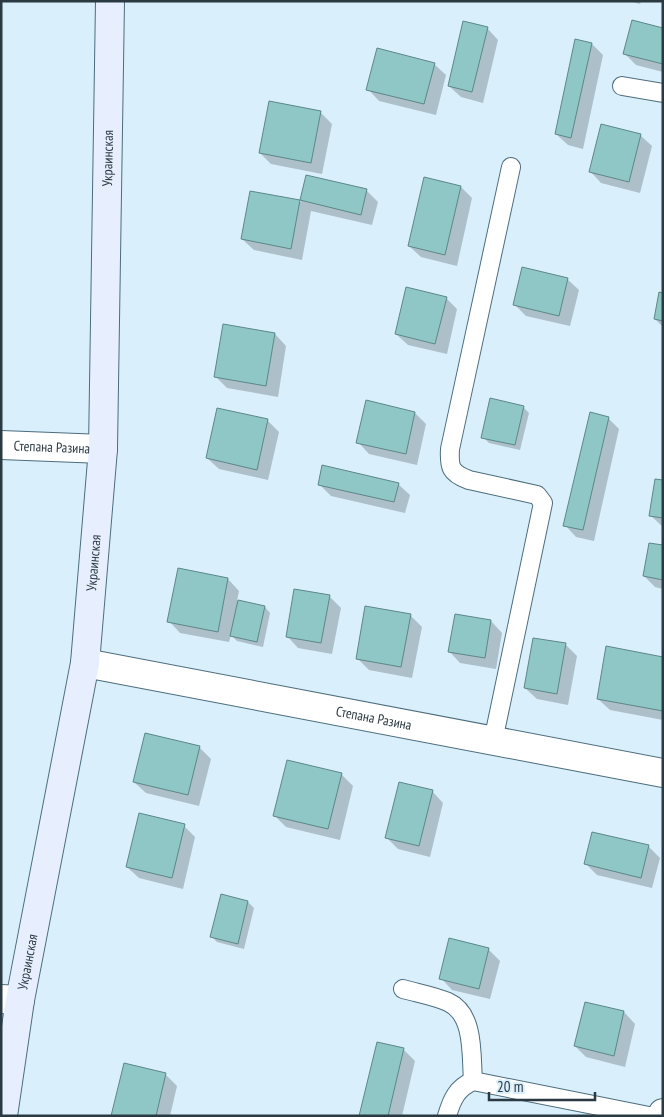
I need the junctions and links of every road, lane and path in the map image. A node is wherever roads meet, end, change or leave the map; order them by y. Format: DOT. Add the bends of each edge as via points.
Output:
graph roads {
  1 [pos="110,1"];
  2 [pos="622,86"];
  3 [pos="663,93"];
  4 [pos="511,167"];
  5 [pos="1,445"];
  6 [pos="103,449"];
  7 [pos="85,663"];
  8 [pos="492,740"];
  9 [pos="663,773"];
  10 [pos="402,989"];
  11 [pos="11,1000"];
  12 [pos="473,1081"];
  13 [pos="3,1116"];
  14 [pos="446,1116"];
  15 [pos="650,1116"];
  1 -- 6 [label="street, Украинская"];
  2 -- 3 [label="lane"];
  4 -- 8 [label="lane" via="450,449 452,470 459,476 537,495 543,503"];
  5 -- 6 [label="street, Степана Разина"];
  6 -- 7 [label="street, Украинская"];
  7 -- 8 [label="street, Степана Разина"];
  7 -- 11 [label="street, Украинская"];
  8 -- 9 [label="street, Степана Разина"];
  10 -- 12 [label="lane" via="450,1002 464,1015"];
  11 -- 13 [label="street, Украинская"];
  12 -- 14 [label="lane" via="457,1091"];
  12 -- 15 [label="lane"];
}
